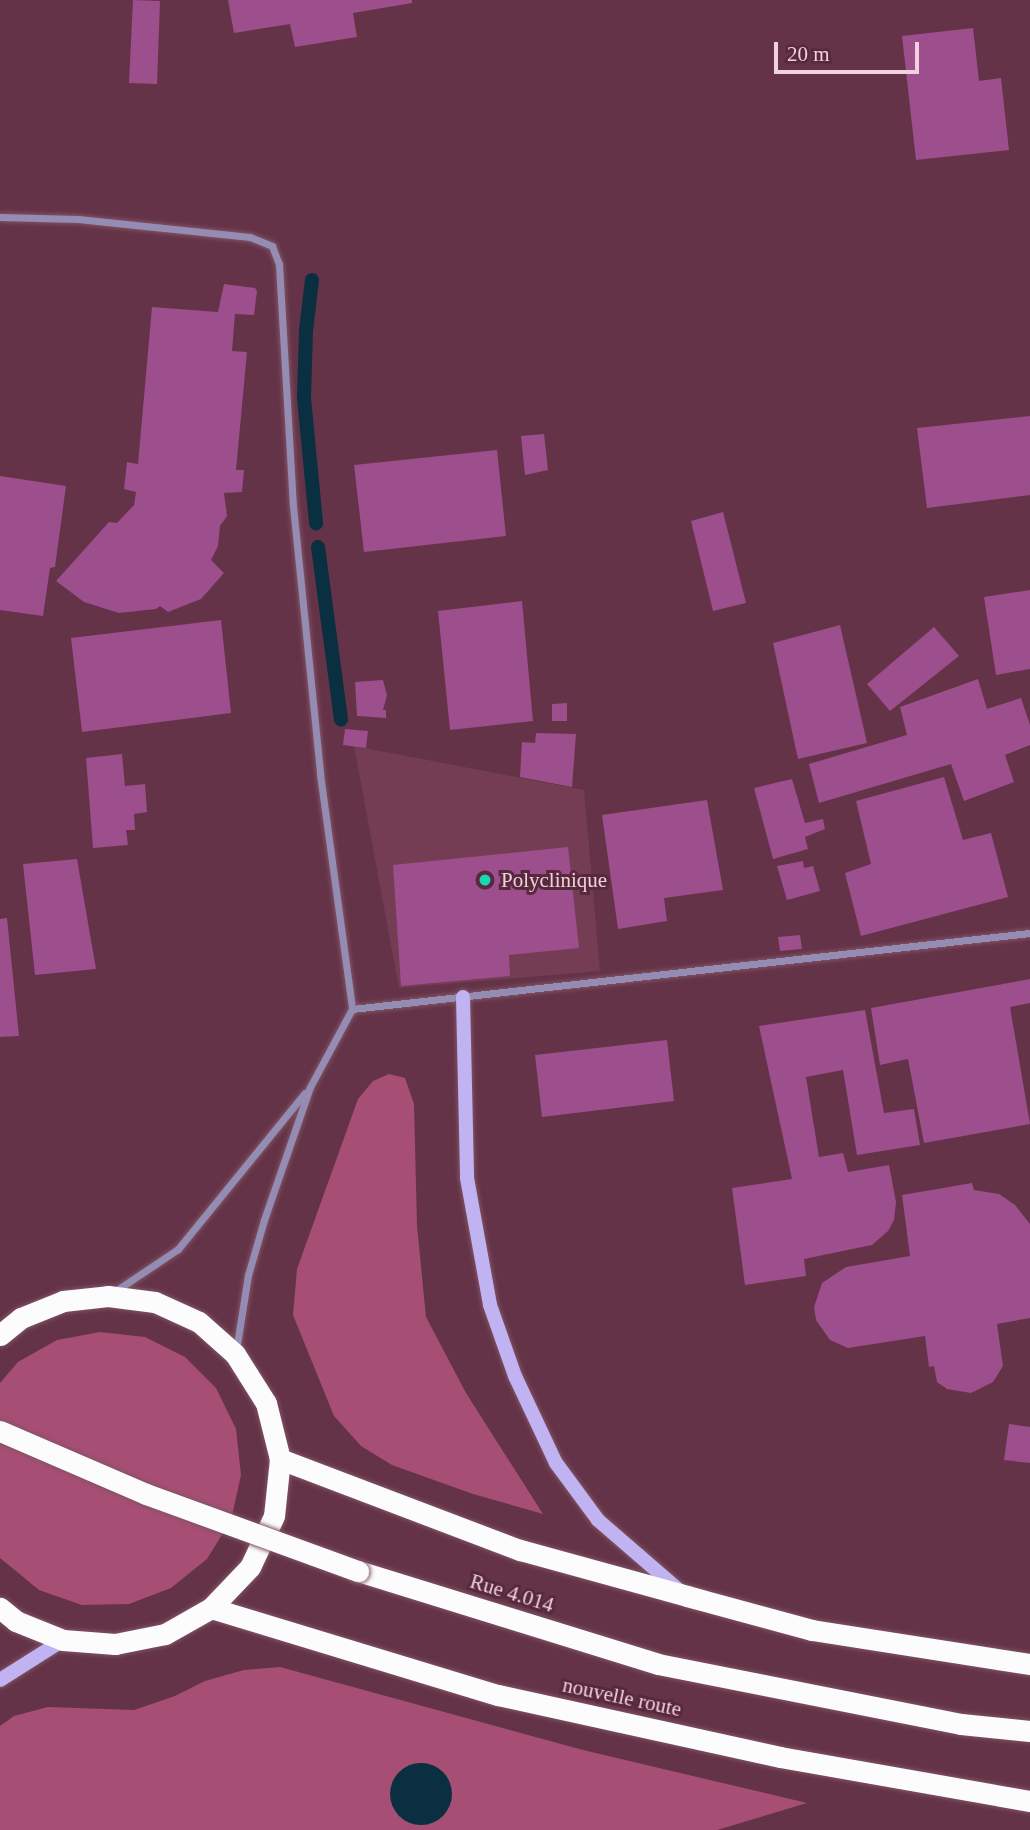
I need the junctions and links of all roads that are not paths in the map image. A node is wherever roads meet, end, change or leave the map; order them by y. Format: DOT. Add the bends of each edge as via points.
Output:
graph roads {
  1 [pos="0,217"];
  2 [pos="1030,933"];
  3 [pos="463,997"];
  4 [pos="352,1009"];
  5 [pos="310,1087"];
  6 [pos="108,1296"];
  7 [pos="11,1316"];
  8 [pos="0,1335"];
  9 [pos="235,1354"];
  10 [pos="0,1431"];
  11 [pos="280,1459"];
  12 [pos="687,1596"];
  13 [pos="0,1608"];
  14 [pos="211,1608"];
  15 [pos="63,1640"];
  16 [pos="1030,1664"];
  17 [pos="0,1679"];
  18 [pos="1030,1731"];
  19 [pos="1030,1801"];
  1 -- 4 [label="street" via="78,219 250,237 272,246 279,264 293,506 320,774"];
  2 -- 3 [label="street"];
  3 -- 4 [label="street"];
  3 -- 12 [label="main road" via="467,1178 490,1305 515,1376 556,1463 598,1520"];
  4 -- 5 [label="street"];
  5 -- 6 [label="street" via="178,1249"];
  5 -- 9 [label="street" via="248,1275"];
  6 -- 7 [label="highway" via="63,1301"];
  6 -- 9 [label="highway" via="155,1302 199,1322"];
  7 -- 8 [label="highway"];
  9 -- 11 [label="highway" via="266,1403"];
  10 -- 18 [label="highway, Rue 4.014, bridge" via="146,1494 358,1571 658,1664 961,1724"];
  11 -- 12 [label="highway" via="520,1550"];
  11 -- 14 [label="highway" via="274,1516 250,1567"];
  12 -- 16 [label="highway" via="812,1630"];
  13 -- 15 [label="highway" via="16,1621"];
  14 -- 15 [label="highway" via="166,1634 115,1644"];
  14 -- 19 [label="highway, nouvelle route" via="498,1695 780,1757"];
  15 -- 17 [label="main road"];
}
